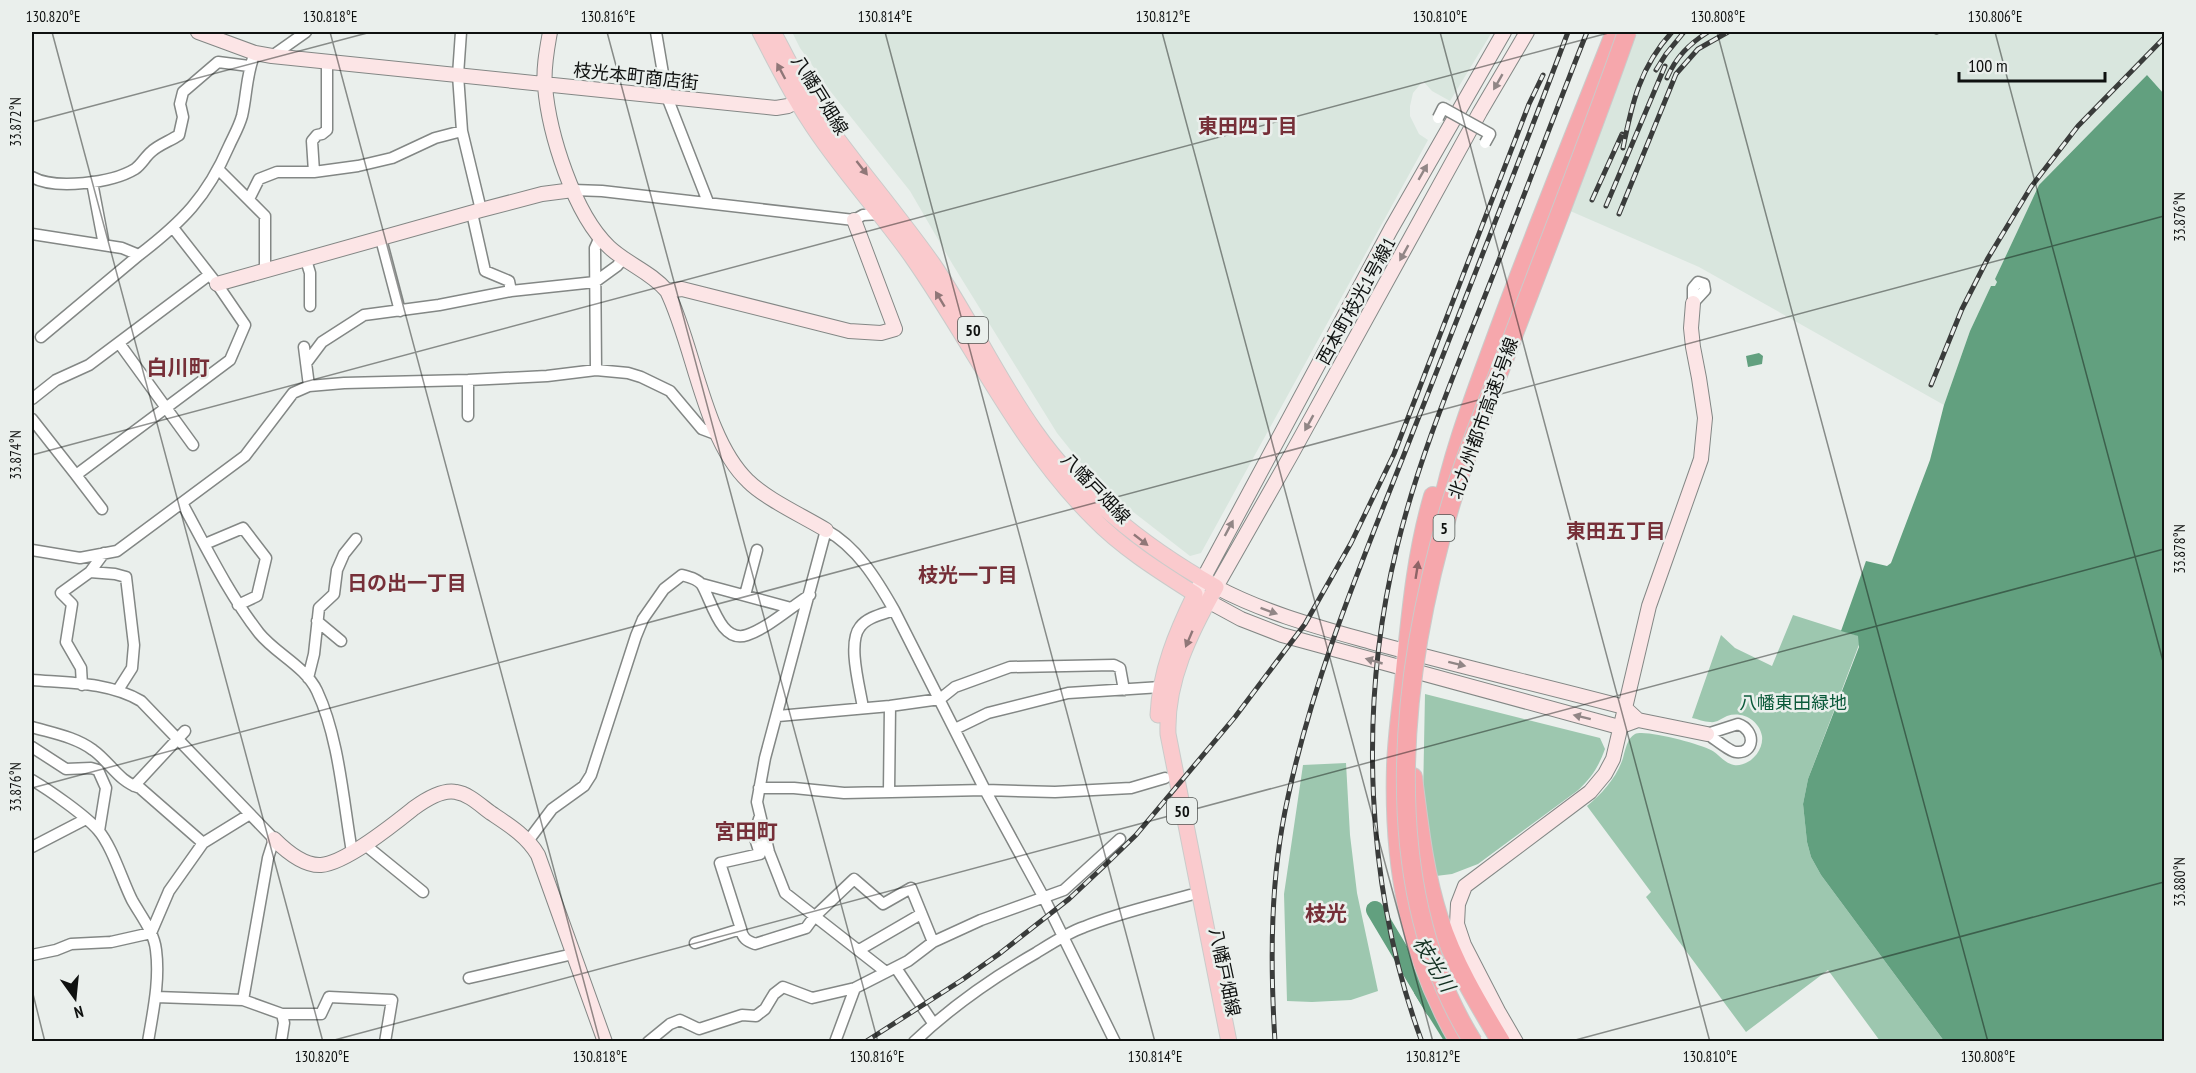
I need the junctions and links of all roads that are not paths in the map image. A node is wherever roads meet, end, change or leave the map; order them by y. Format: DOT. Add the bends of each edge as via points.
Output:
graph roads {
  1 [pos="198,32"];
  2 [pos="306,32"];
  3 [pos="461,32"];
  4 [pos="550,32"];
  5 [pos="657,32"];
  6 [pos="760,32"];
  7 [pos="773,32"];
  8 [pos="1504,32"];
  9 [pos="1527,32"];
  10 [pos="1614,32"];
  11 [pos="1627,32"];
  12 [pos="223,36"];
  13 [pos="272,56"];
  14 [pos="252,60"];
  15 [pos="327,62"];
  16 [pos="458,75"];
  17 [pos="544,85"];
  18 [pos="667,97"];
  19 [pos="803,99"];
  20 [pos="1463,103"];
  21 [pos="1480,112"];
  22 [pos="1438,118"];
  23 [pos="462,131"];
  24 [pos="1485,143"];
  25 [pos="218,170"];
  26 [pos="314,172"];
  27 [pos="32,177"];
  28 [pos="92,182"];
  29 [pos="573,190"];
  30 [pos="249,199"];
  31 [pos="708,202"];
  32 [pos="476,211"];
  33 [pos="880,214"];
  34 [pos="854,220"];
  35 [pos="174,229"];
  36 [pos="32,234"];
  37 [pos="600,237"];
  38 [pos="381,239"];
  39 [pos="104,245"];
  40 [pos="139,255"];
  41 [pos="623,259"];
  42 [pos="306,260"];
  43 [pos="265,271"];
  44 [pos="213,280"];
  45 [pos="595,282"];
  46 [pos="511,291"];
  47 [pos="668,291"];
  48 [pos="1693,303"];
  49 [pos="310,306"];
  50 [pos="400,311"];
  51 [pos="41,337"];
  52 [pos="119,343"];
  53 [pos="304,346"];
  54 [pos="307,362"];
  55 [pos="596,370"];
  56 [pos="468,380"];
  57 [pos="309,386"];
  58 [pos="32,399"];
  59 [pos="166,408"];
  60 [pos="468,416"];
  61 [pos="32,419"];
  62 [pos="718,435"];
  63 [pos="193,445"];
  64 [pos="76,475"];
  65 [pos="182,503"];
  66 [pos="102,509"];
  67 [pos="826,530"];
  68 [pos="356,539"];
  69 [pos="205,544"];
  70 [pos="32,550"];
  71 [pos="757,550"];
  72 [pos="104,554"];
  73 [pos="90,572"];
  74 [pos="1202,579"];
  75 [pos="702,584"];
  76 [pos="1216,587"];
  77 [pos="810,595"];
  78 [pos="745,596"];
  79 [pos="1201,598"];
  80 [pos="238,605"];
  81 [pos="791,608"];
  82 [pos="894,610"];
  83 [pos="317,621"];
  84 [pos="341,640"];
  85 [pos="1412,662"];
  86 [pos="308,678"];
  87 [pos="32,680"];
  88 [pos="82,685"];
  89 [pos="1161,687"];
  90 [pos="118,690"];
  91 [pos="1124,690"];
  92 [pos="939,699"];
  93 [pos="890,706"];
  94 [pos="1624,707"];
  95 [pos="863,708"];
  96 [pos="778,716"];
  97 [pos="1638,720"];
  98 [pos="32,727"];
  99 [pos="1619,727"];
  100 [pos="955,729"];
  101 [pos="185,731"];
  102 [pos="1707,734"];
  103 [pos="177,740"];
  104 [pos="32,747"];
  105 [pos="1404,767"];
  106 [pos="1166,778"];
  107 [pos="32,780"];
  108 [pos="134,786"];
  109 [pos="759,788"];
  110 [pos="985,790"];
  111 [pos="889,792"];
  112 [pos="250,814"];
  113 [pos="759,816"];
  114 [pos="86,819"];
  115 [pos="1408,820"];
  116 [pos="99,831"];
  117 [pos="274,839"];
  118 [pos="1120,839"];
  119 [pos="528,842"];
  120 [pos="203,843"];
  121 [pos="32,848"];
  122 [pos="358,848"];
  123 [pos="423,891"];
  124 [pos="1190,895"];
  125 [pos="1044,898"];
  126 [pos="921,914"];
  127 [pos="814,917"];
  128 [pos="741,929"];
  129 [pos="151,933"];
  130 [pos="1062,937"];
  131 [pos="933,942"];
  132 [pos="695,943"];
  133 [pos="859,950"];
  134 [pos="573,954"];
  135 [pos="32,955"];
  136 [pos="891,970"];
  137 [pos="469,978"];
  138 [pos="855,988"];
  139 [pos="156,997"];
  140 [pos="243,1000"];
  141 [pos="282,1014"];
  142 [pos="933,1023"];
  143 [pos="148,1041"];
  144 [pos="281,1041"];
  145 [pos="385,1041"];
  146 [pos="605,1041"];
  147 [pos="648,1041"];
  148 [pos="835,1041"];
  149 [pos="914,1041"];
  150 [pos="1115,1041"];
  151 [pos="1220,1041"];
  152 [pos="1229,1041"];
  153 [pos="1459,1041"];
  154 [pos="1473,1041"];
  155 [pos="1487,1041"];
  156 [pos="1501,1041"];
  157 [pos="1516,1041"];
  1 -- 12 [label="street, 枝光本町商店街"];
  2 -- 13 [label="street"];
  3 -- 16 [label="street"];
  4 -- 17 [label="street"];
  5 -- 18 [label="street"];
  19 -- 6 [label="main road, 八幡戸畑線 / 50, one-way"];
  7 -- 19 [label="main road, 八幡戸畑線 / 50"];
  8 -- 20 [label="street, 西本町枝光1号線1"];
  9 -- 21 [label="street, 西本町枝光1号線1, one-way"];
  10 -- 85 [label="highway" via="1442,482 1430,574"];
  11 -- 115 [label="highway, 北九州都市高速5号線 / 5, bridge" via="1453,496 1438,548 1419,629 1409,703"];
  12 -- 14 [label="street, 枝光本町商店街"];
  13 -- 14 [label="street, 枝光本町商店街"];
  13 -- 15 [label="street, 枝光本町商店街"];
  14 -- 25 [label="street" via="242,117"];
  14 -- 28 [label="street" via="218,62 182,90 179,135 151,151 134,170"];
  15 -- 16 [label="street, 枝光本町商店街"];
  15 -- 26 [label="street" via="327,130 312,141"];
  16 -- 17 [label="street, 枝光本町商店街"];
  16 -- 23 [label="street"];
  17 -- 18 [label="street, 枝光本町商店街"];
  17 -- 29 [label="street" via="550,119"];
  18 -- 19 [label="street, 枝光本町商店街" via="776,108"];
  18 -- 31 [label="street"];
  19 -- 33 [label="main road, 八幡戸畑線 / 50" via="809,121"];
  19 -- 74 [label="main road, 八幡戸畑線 / 50, one-way" via="933,265 1021,411 1061,466 1140,539"];
  20 -- 21 [label="street"];
  74 -- 20 [label="street, 西本町枝光1号線1, one-way"];
  21 -- 76 [label="street, 西本町枝光1号線1, one-way"];
  22 -- 24 [label="street, bridge" via="1443,108 1490,134"];
  23 -- 26 [label="street" via="435,138 392,158"];
  23 -- 32 [label="street"];
  25 -- 30 [label="street"];
  25 -- 35 [label="street" via="203,196"];
  26 -- 30 [label="street" via="277,172 259,179"];
  27 -- 28 [label="street" via="40,182 62,184"];
  28 -- 39 [label="street"];
  29 -- 31 [label="street"];
  29 -- 32 [label="street"];
  29 -- 37 [label="street"];
  30 -- 43 [label="street" via="265,216"];
  31 -- 34 [label="street"];
  32 -- 38 [label="street"];
  32 -- 46 [label="street" via="485,271 509,281"];
  33 -- 34 [label="street"];
  79 -- 33 [label="main road, 八幡戸畑線 / 50, one-way" via="1108,532 1053,473 1019,428 934,290"];
  34 -- 47 [label="street" via="895,329 881,333 849,331 682,289"];
  35 -- 40 [label="street"];
  35 -- 44 [label="street"];
  36 -- 39 [label="street"];
  37 -- 41 [label="street"];
  37 -- 45 [label="street" via="595,248"];
  38 -- 42 [label="street"];
  38 -- 50 [label="street"];
  39 -- 40 [label="street"];
  40 -- 51 [label="street"];
  41 -- 45 [label="street"];
  41 -- 47 [label="street"];
  42 -- 43 [label="street"];
  42 -- 49 [label="street"];
  43 -- 44 [label="street"];
  44 -- 52 [label="street"];
  44 -- 59 [label="street" via="244,325 241,334 230,360"];
  45 -- 46 [label="street"];
  45 -- 55 [label="street"];
  46 -- 50 [label="street"];
  47 -- 62 [label="street"];
  48 -- 94 [label="street" via="1691,328 1705,418 1701,459 1649,606"];
  50 -- 54 [label="street" via="354,320 322,342"];
  52 -- 58 [label="street"];
  52 -- 59 [label="street"];
  53 -- 54 [label="street"];
  54 -- 57 [label="street"];
  55 -- 56 [label="street"];
  55 -- 62 [label="street" via="641,376 670,391 702,429"];
  56 -- 57 [label="street"];
  56 -- 60 [label="street"];
  57 -- 65 [label="street" via="292,393 246,456"];
  59 -- 63 [label="street"];
  59 -- 64 [label="street"];
  61 -- 64 [label="street"];
  62 -- 67 [label="street" via="730,459 748,481"];
  64 -- 66 [label="street"];
  65 -- 69 [label="street"];
  65 -- 72 [label="street" via="117,551"];
  67 -- 77 [label="street"];
  67 -- 82 [label="street" via="840,538 862,561"];
  68 -- 83 [label="street" via="337,570 334,594 319,608"];
  69 -- 80 [label="street"];
  69 -- 80 [label="street" via="243,528 266,558 257,596"];
  70 -- 72 [label="street" via="80,558"];
  71 -- 78 [label="street"];
  72 -- 73 [label="street"];
  73 -- 88 [label="street" via="61,593 72,604 66,642 81,668"];
  73 -- 90 [label="street" via="126,577 134,645 132,668"];
  74 -- 76 [label="main road, 八幡戸畑線 / 50"];
  74 -- 79 [label="street, 西本町枝光1号線1"];
  75 -- 78 [label="street"];
  75 -- 81 [label="street" via="726,631 734,636 755,632"];
  75 -- 119 [label="street" via="682,575 652,604 636,636 591,775 584,786 552,809"];
  76 -- 79 [label="main road, 八幡戸畑線 / 50"];
  76 -- 85 [label="street, 八幡戸畑線, one-way" via="1252,605"];
  77 -- 81 [label="street"];
  77 -- 96 [label="street"];
  78 -- 81 [label="street"];
  85 -- 79 [label="street, 八幡戸畑線, one-way" via="1282,635"];
  79 -- 89 [label="main road, 八幡戸畑線 / 50" via="1169,653"];
  79 -- 152 [label="main road, 八幡戸畑線 / 50, one-way" via="1177,670 1167,734"];
  80 -- 86 [label="street" via="270,651 296,664"];
  82 -- 92 [label="street"];
  82 -- 95 [label="street" via="869,619 859,628 854,647"];
  83 -- 84 [label="street"];
  83 -- 86 [label="street"];
  85 -- 94 [label="street, 八幡戸畑線, one-way"];
  99 -- 85 [label="street, 八幡戸畑線, one-way"];
  85 -- 105 [label="highway" via="1411,736"];
  86 -- 122 [label="street" via="333,736"];
  87 -- 88 [label="street"];
  88 -- 90 [label="street"];
  89 -- 91 [label="street"];
  89 -- 106 [label="main road, 八幡戸畑線 / 50" via="1158,733"];
  90 -- 103 [label="street" via="141,701"];
  91 -- 92 [label="street" via="1120,668 1114,664 1010,667 955,687"];
  91 -- 100 [label="street" via="1068,693 988,713"];
  92 -- 93 [label="street"];
  92 -- 100 [label="street"];
  93 -- 95 [label="street"];
  93 -- 111 [label="street"];
  94 -- 97 [label="street, 八幡戸畑線"];
  94 -- 99 [label="street"];
  95 -- 96 [label="street"];
  96 -- 109 [label="street"];
  97 -- 99 [label="street"];
  97 -- 102 [label="street"];
  98 -- 108 [label="street" via="93,750"];
  99 -- 157 [label="street" via="1613,759 1590,792 1465,886 1458,904 1457,924 1464,945"];
  100 -- 110 [label="street"];
  101 -- 103 [label="street"];
  103 -- 108 [label="street"];
  103 -- 112 [label="street"];
  104 -- 116 [label="street" via="66,769 98,770 106,788"];
  105 -- 153 [label="highway" via="1400,868 1405,907 1424,971"];
  105 -- 156 [label="highway" via="1438,916 1468,987"];
  106 -- 110 [label="street" via="1131,788"];
  106 -- 124 [label="main road, 八幡戸畑線 / 50"];
  107 -- 114 [label="street"];
  108 -- 120 [label="street"];
  109 -- 111 [label="street"];
  109 -- 113 [label="street"];
  110 -- 111 [label="street"];
  110 -- 125 [label="street"];
  112 -- 117 [label="street"];
  112 -- 120 [label="street"];
  113 -- 127 [label="street" via="785,893"];
  113 -- 128 [label="street" via="754,835 760,854 720,863"];
  114 -- 116 [label="street"];
  114 -- 121 [label="street"];
  115 -- 154 [label="highway, 北九州都市高速5号線 / 5, bridge" via="1416,888 1428,943 1453,1008"];
  115 -- 155 [label="highway, 北九州都市高速5号線 / 5, bridge" via="1420,891 1432,933 1454,984"];
  116 -- 129 [label="street"];
  117 -- 122 [label="street" via="285,850 319,865 335,862"];
  117 -- 140 [label="street" via="267,858"];
  118 -- 125 [label="street" via="1064,890"];
  119 -- 122 [label="street" via="520,832 464,794 453,791 426,799"];
  119 -- 134 [label="street" via="538,855"];
  120 -- 129 [label="street" via="169,891"];
  122 -- 123 [label="street"];
  124 -- 130 [label="street"];
  124 -- 151 [label="main road, 八幡戸畑線 / 50"];
  125 -- 130 [label="street"];
  125 -- 131 [label="street"];
  126 -- 127 [label="street" via="911,888 883,904 854,879"];
  126 -- 131 [label="street"];
  126 -- 133 [label="street"];
  127 -- 128 [label="street" via="806,928 755,944 748,942"];
  127 -- 133 [label="street"];
  128 -- 132 [label="street"];
  129 -- 135 [label="street" via="111,942 71,944"];
  129 -- 139 [label="street" via="156,948"];
  130 -- 142 [label="street" via="999,974"];
  130 -- 150 [label="street"];
  131 -- 136 [label="street"];
  133 -- 136 [label="street"];
  134 -- 137 [label="street"];
  134 -- 146 [label="street"];
  136 -- 138 [label="street"];
  136 -- 142 [label="street"];
  138 -- 147 [label="street" via="812,998 783,987 756,1016 742,1016 699,1029 680,1020"];
  138 -- 148 [label="street"];
  139 -- 140 [label="street"];
  139 -- 143 [label="street"];
  140 -- 141 [label="street"];
  141 -- 144 [label="street"];
  141 -- 145 [label="street" via="321,1014 329,997 392,1000"];
  142 -- 149 [label="street"];
}
